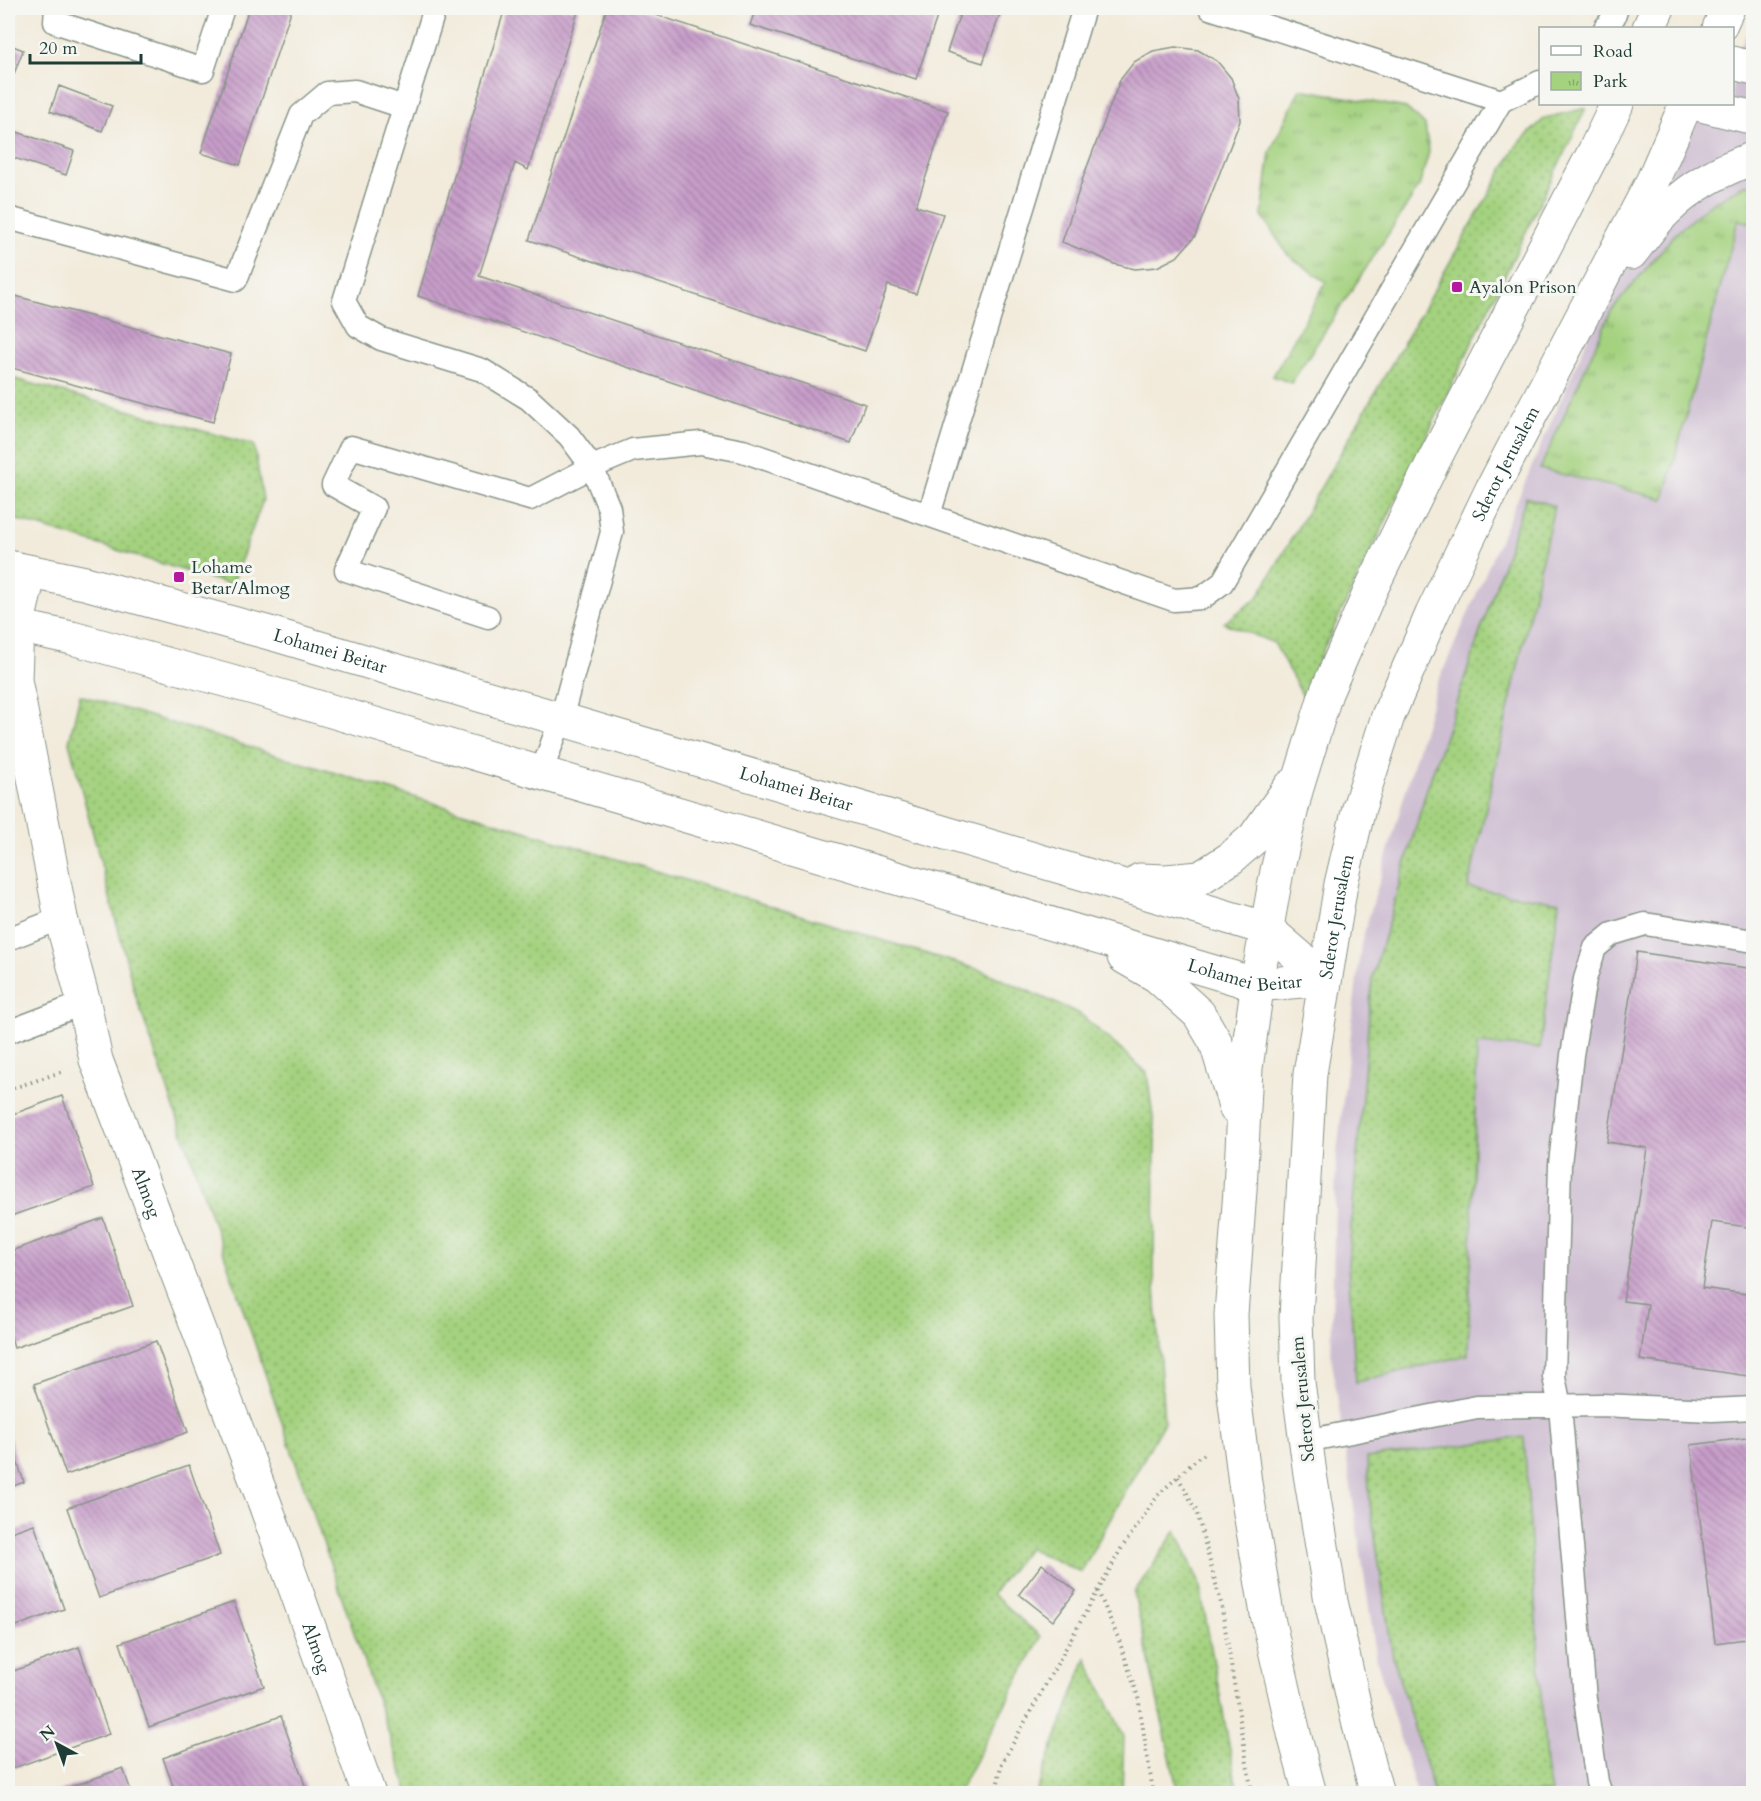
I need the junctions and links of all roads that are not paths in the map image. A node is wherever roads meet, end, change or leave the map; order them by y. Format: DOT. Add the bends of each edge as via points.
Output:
graph roads {
  1 [pos="56,8"];
  2 [pos="223,8"];
  3 [pos="435,8"];
  4 [pos="1084,8"];
  5 [pos="1210,8"];
  6 [pos="1617,8"];
  7 [pos="1658,8"];
  8 [pos="1728,8"];
  9 [pos="1606,27"];
  10 [pos="1649,27"];
  11 [pos="1719,27"];
  12 [pos="1734,63"];
  13 [pos="1754,68"];
  14 [pos="1539,82"];
  15 [pos="1501,101"];
  16 [pos="1617,105"];
  17 [pos="1686,105"];
  18 [pos="1701,105"];
  19 [pos="404,107"];
  20 [pos="1754,118"];
  21 [pos="1754,158"];
  22 [pos="8,218"];
  23 [pos="1588,306"];
  24 [pos="592,467"];
  25 [pos="929,515"];
  26 [pos="19,569"];
  27 [pos="488,617"];
  28 [pos="12,625"];
  29 [pos="561,719"];
  30 [pos="1303,770"];
  31 [pos="541,772"];
  32 [pos="1101,879"];
  33 [pos="62,918"];
  34 [pos="1267,929"];
  35 [pos="1078,931"];
  36 [pos="8,939"];
  37 [pos="1754,941"];
  38 [pos="1325,979"];
  39 [pos="1258,985"];
  40 [pos="84,1003"];
  41 [pos="8,1032"];
  42 [pos="1240,1190"];
  43 [pos="1560,1406"];
  44 [pos="1754,1408"];
  45 [pos="1306,1441"];
  46 [pos="369,1794"];
  47 [pos="1310,1794"];
  48 [pos="1377,1794"];
  49 [pos="1600,1794"];
  1 -- 2 [label="lane" via="55,22 203,70"];
  3 -- 19 [label="lane"];
  4 -- 25 [label="lane"];
  5 -- 15 [label="lane"];
  6 -- 9 [label="lane"];
  7 -- 10 [label="main road"];
  8 -- 11 [label="main road"];
  12 -- 13 [label="main road"];
  14 -- 15 [label="lane"];
  15 -- 25 [label="lane" via="1222,583 1202,598 1174,600"];
  16 -- 30 [label="main road" via="1372,587 1326,693"];
  17 -- 23 [label="main road, Sderot Jerusalem" via="1653,180"];
  18 -- 20 [label="main road"];
  19 -- 22 [label="lane" via="355,91 327,93 301,115 236,280"];
  19 -- 24 [label="lane" via="344,301 358,326 381,339 482,370 530,399 569,436"];
  21 -- 23 [label="main road" via="1700,182 1669,208"];
  23 -- 38 [label="main road, Sderot Jerusalem" via="1492,489 1388,716 1359,808"];
  24 -- 25 [label="lane" via="633,450 701,443 743,452"];
  24 -- 27 [label="lane" via="530,499 351,447 333,485 374,508 346,570"];
  24 -- 29 [label="lane" via="609,508 612,532"];
  26 -- 28 [label="main road, Almog"];
  26 -- 29 [label="main road, Lohamei Beitar" via="179,608"];
  28 -- 31 [label="main road, Lohamei Beitar" via="184,668"];
  28 -- 33 [label="main road, Almog" via="15,680"];
  29 -- 31 [label="lane"];
  29 -- 32 [label="main road, Lohamei Beitar"];
  30 -- 32 [label="main road" via="1254,838 1200,878"];
  30 -- 34 [label="main road" via="1277,871"];
  31 -- 35 [label="main road, Lohamei Beitar"];
  32 -- 34 [label="main road, Lohamei Beitar"];
  33 -- 36 [label="lane"];
  33 -- 40 [label="main road, Almog"];
  34 -- 38 [label="main road, Lohamei Beitar"];
  34 -- 39 [label="main road"];
  35 -- 39 [label="main road, Lohamei Beitar"];
  35 -- 42 [label="main road" via="1157,976 1198,1014 1216,1043 1238,1113"];
  37 -- 43 [label="lane" via="1645,924 1612,934 1595,948 1572,1054 1560,1164 1554,1377"];
  38 -- 39 [label="main road, Lohamei Beitar"];
  38 -- 45 [label="main road, Sderot Jerusalem" via="1310,1074 1296,1317 1298,1382"];
  39 -- 42 [label="main road" via="1246,1068"];
  40 -- 41 [label="lane"];
  40 -- 46 [label="main road, Almog" via="96,1060 265,1503"];
  42 -- 47 [label="main road" via="1230,1315 1233,1387 1267,1614"];
  43 -- 44 [label="lane"];
  43 -- 45 [label="lane" via="1477,1407"];
  43 -- 49 [label="lane" via="1585,1699"];
  45 -- 48 [label="main road, Sderot Jerusalem" via="1331,1601"];
}
